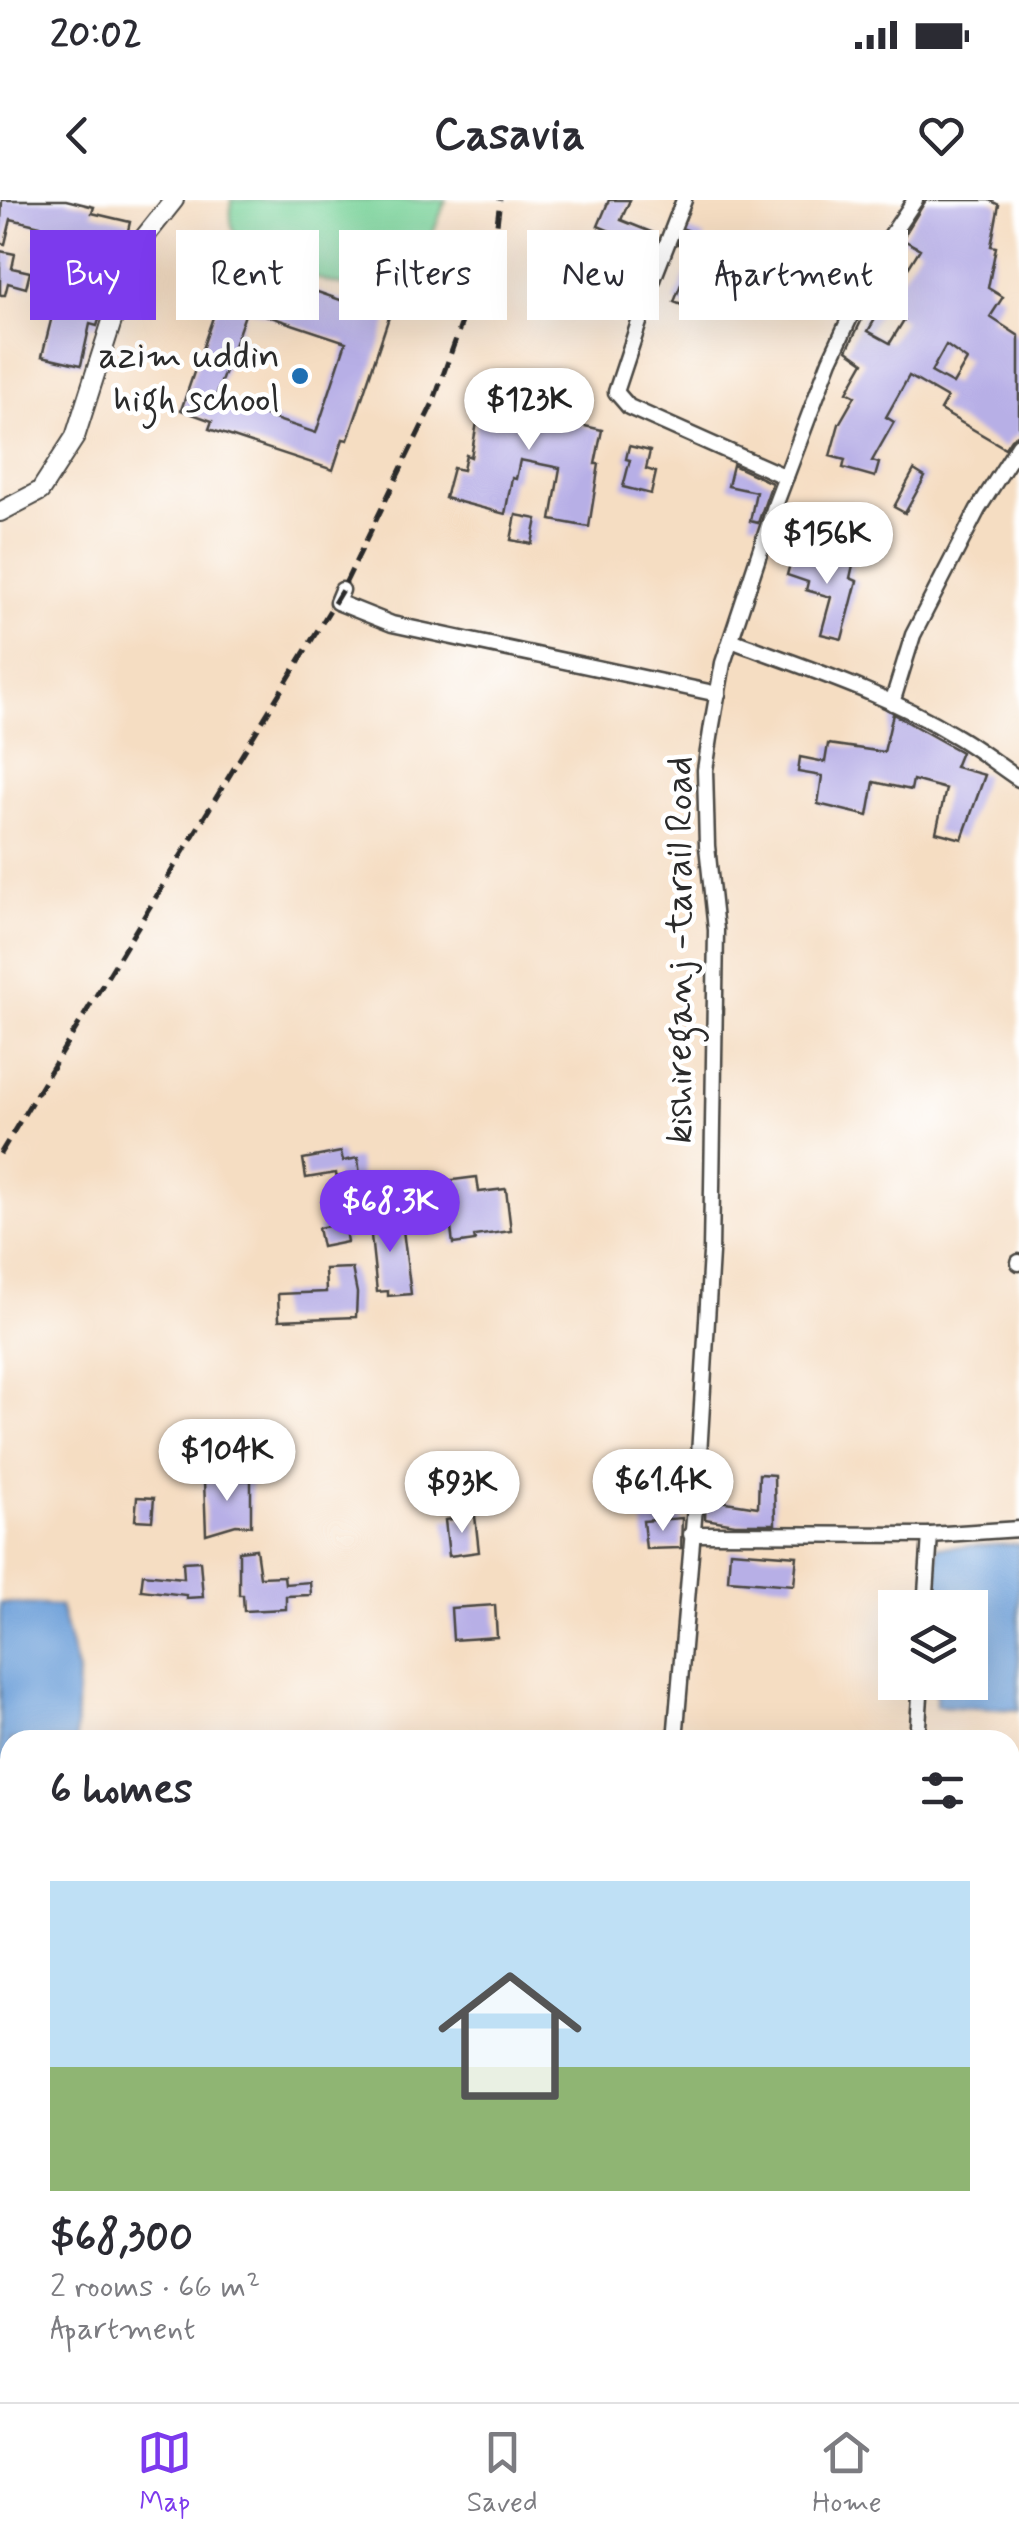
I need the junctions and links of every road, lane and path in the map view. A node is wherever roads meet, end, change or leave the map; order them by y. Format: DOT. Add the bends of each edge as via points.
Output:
graph roads {
  1 [pos="174,200"];
  2 [pos="684,200"];
  3 [pos="914,200"];
  4 [pos="1019,445"];
  5 [pos="786,477"];
  6 [pos="0,512"];
  7 [pos="342,590"];
  8 [pos="731,640"];
  9 [pos="718,694"];
  10 [pos="892,703"];
  11 [pos="1019,779"];
  12 [pos="1019,1529"];
  13 [pos="691,1534"];
  14 [pos="930,1535"];
  15 [pos="926,1590"];
  16 [pos="919,1700"];
  17 [pos="676,1730"];
  18 [pos="918,1730"];
  1 -- 6 [label="street" via="135,249 74,436 40,491"];
  2 -- 5 [label="street" via="616,392 629,407"];
  3 -- 5 [label="street, kishireganj -tarail Road" via="882,249 830,360"];
  4 -- 10 [label="street" via="914,635"];
  5 -- 8 [label="street, kishireganj -tarail Road"];
  7 -- 9 [label="street" via="337,602 392,624"];
  8 -- 9 [label="street, kishireganj -tarail Road"];
  8 -- 10 [label="street"];
  9 -- 13 [label="street, kishireganj -tarail Road" via="705,770 716,930 711,1253"];
  10 -- 11 [label="street"];
  12 -- 14 [label="street"];
  13 -- 14 [label="street"];
  13 -- 17 [label="street, kishireganj -tarail Road"];
  14 -- 15 [label="street"];
  16 -- 18 [label="street"];
}
